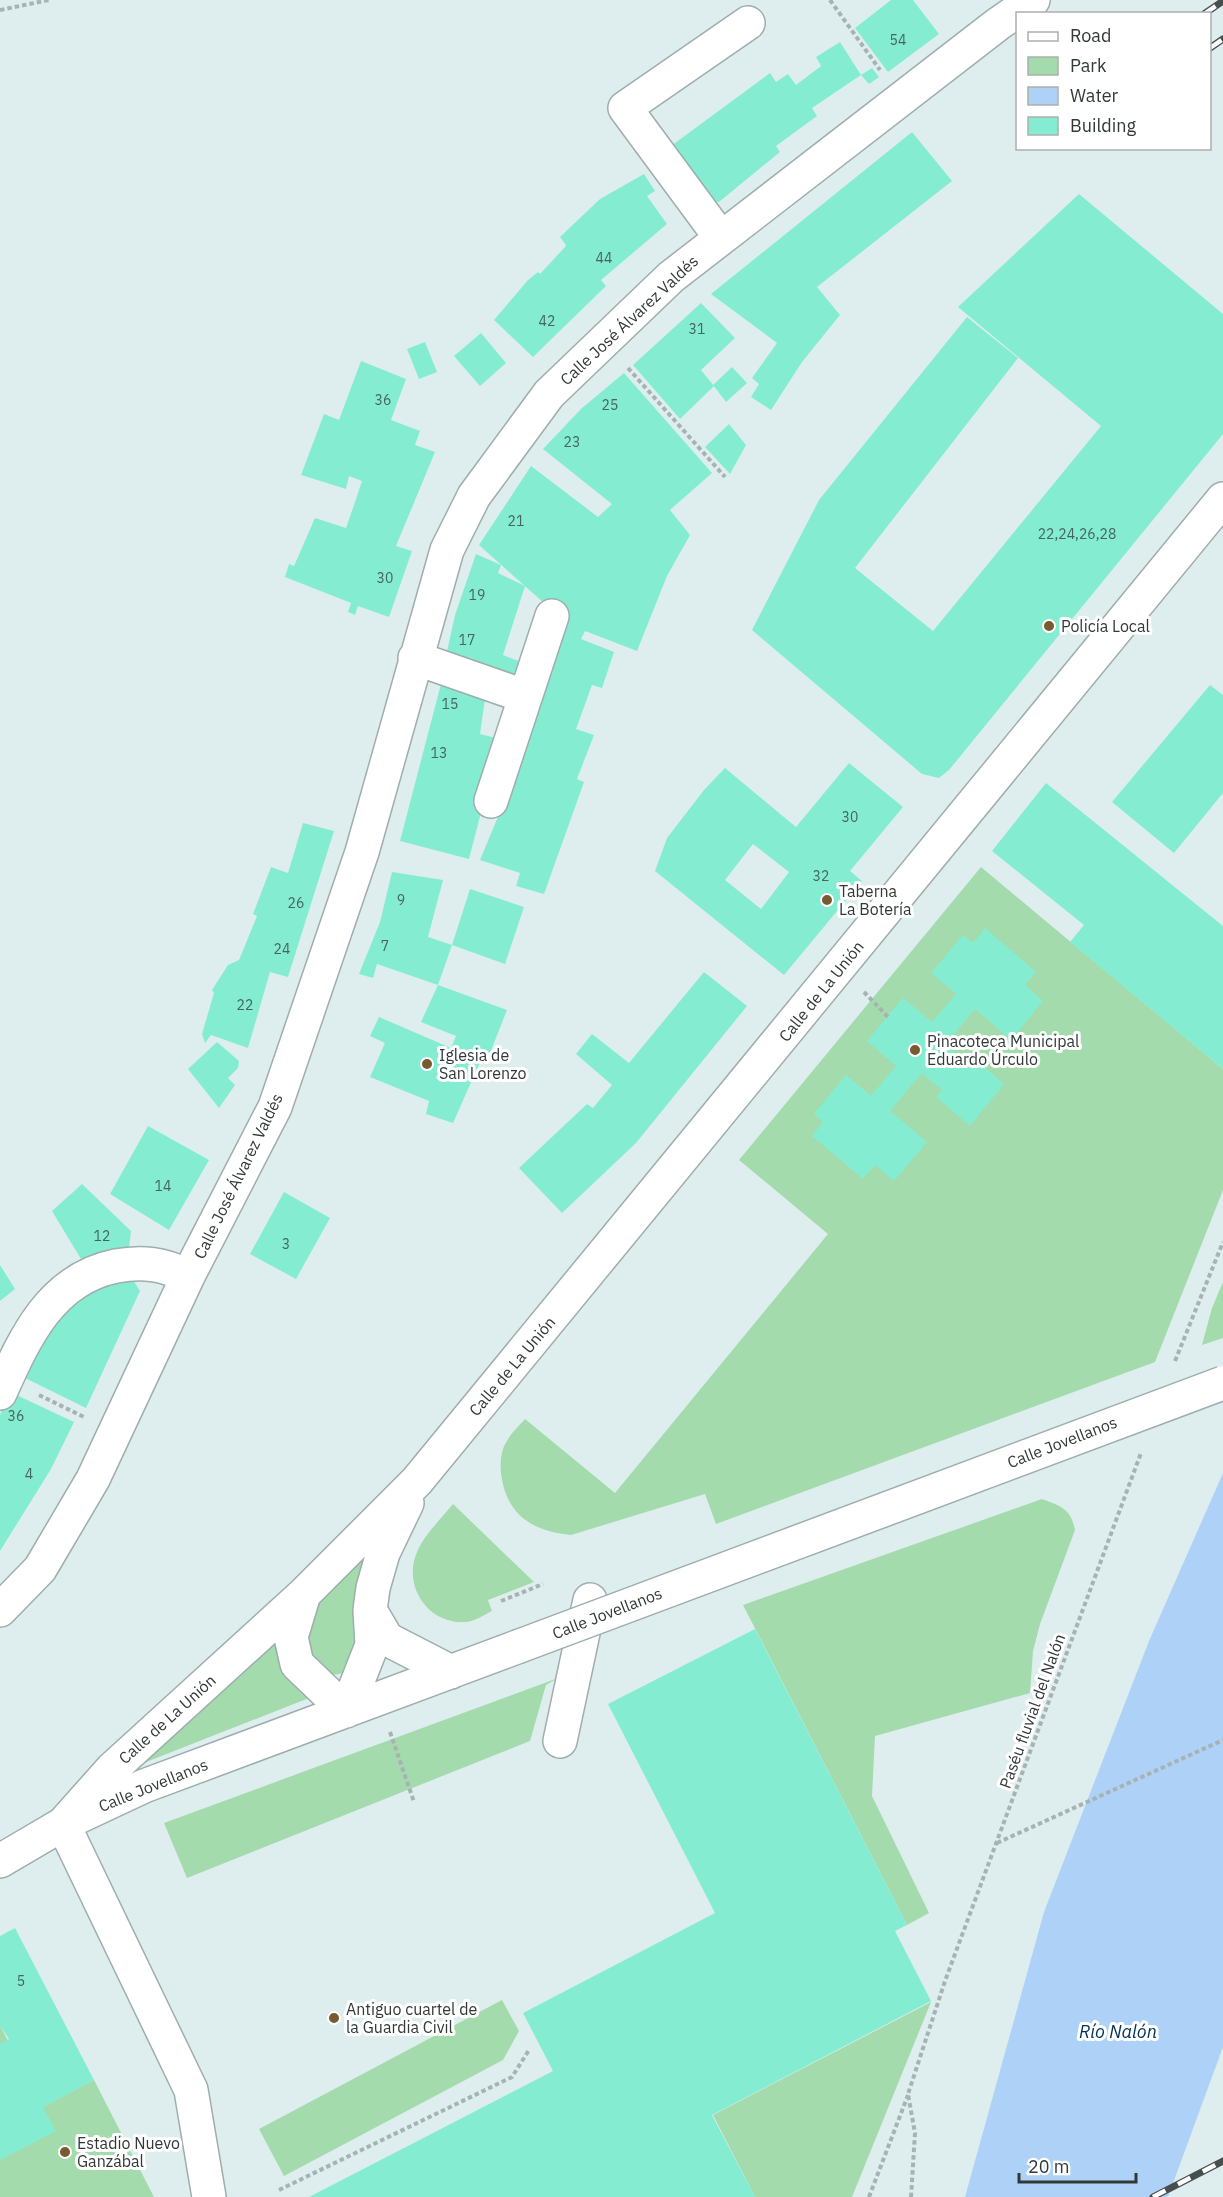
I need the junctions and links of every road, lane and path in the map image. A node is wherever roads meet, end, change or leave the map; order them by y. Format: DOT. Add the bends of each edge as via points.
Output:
graph roads {
  1 [pos="48,0"];
  2 [pos="830,0"];
  3 [pos="1033,0"];
  4 [pos="0,10"];
  5 [pos="1017,12"];
  6 [pos="1016,13"];
  7 [pos="748,23"];
  8 [pos="901,99"];
  9 [pos="722,238"];
  10 [pos="605,342"];
  11 [pos="725,477"];
  12 [pos="1223,499"];
  13 [pos="552,616"];
  14 [pos="415,658"];
  15 [pos="524,696"];
  16 [pos="491,801"];
  17 [pos="861,990"];
  18 [pos="888,1017"];
  19 [pos="1223,1242"];
  20 [pos="188,1276"];
  21 [pos="1173,1367"];
  22 [pos="1223,1383"];
  23 [pos="3,1386"];
  24 [pos="117,1433"];
  25 [pos="1145,1443"];
  26 [pos="417,1481"];
  27 [pos="543,1584"];
  28 [pos="304,1594"];
  29 [pos="590,1600"];
  30 [pos="501,1601"];
  31 [pos="0,1610"];
  32 [pos="370,1610"];
  33 [pos="451,1672"];
  34 [pos="378,1699"];
  35 [pos="346,1711"];
  36 [pos="1223,1740"];
  37 [pos="560,1741"];
  38 [pos="414,1802"];
  39 [pos="63,1824"];
  40 [pos="996,1843"];
  41 [pos="0,1861"];
  42 [pos="529,2050"];
  43 [pos="908,2094"];
  44 [pos="279,2190"];
  45 [pos="209,2197"];
  46 [pos="869,2197"];
  47 [pos="911,2197"];
  1 -- 4 [label="path"];
  2 -- 8 [label="path"];
  3 -- 5 [label="street, Calle José Álvarez Valdés"];
  6 -- 8 [label="street, Calle José Álvarez Valdés"];
  7 -- 9 [label="street" via="625,108"];
  8 -- 9 [label="street, Calle José Álvarez Valdés"];
  9 -- 10 [label="street, Calle José Álvarez Valdés" via="672,277"];
  10 -- 11 [label="path"];
  10 -- 14 [label="street, Calle José Álvarez Valdés" via="549,394 474,496 447,550"];
  12 -- 26 [label="street, Calle de La Unión"];
  13 -- 15 [label="street"];
  14 -- 15 [label="street"];
  14 -- 20 [label="street, Calle José Álvarez Valdés" via="362,852 275,1107"];
  15 -- 16 [label="street"];
  17 -- 18 [label="path"];
  19 -- 21 [label="path"];
  20 -- 23 [label="street" via="166,1266 136,1262 98,1270 74,1282 39,1317"];
  20 -- 24 [label="street, Calle José Álvarez Valdés"];
  22 -- 33 [label="street, Calle Jovellanos, bridge"];
  23 -- 24 [label="path"];
  24 -- 31 [label="street, Calle José Álvarez Valdés" via="40,1569"];
  25 -- 40 [label="path, Paséu fluvial del Nalón"];
  26 -- 28 [label="street, Calle de La Unión"];
  26 -- 32 [label="street, Calle de La Unión" via="383,1553"];
  27 -- 30 [label="path"];
  28 -- 35 [label="street, Calle de La Unión" via="291,1637 297,1664"];
  28 -- 39 [label="street, Calle de La Unión" via="112,1769"];
  29 -- 37 [label="street"];
  32 -- 33 [label="street" via="387,1640"];
  32 -- 35 [label="street, Calle de La Unión" via="372,1645"];
  33 -- 34 [label="street, Calle Jovellanos"];
  34 -- 35 [label="street, Calle Jovellanos"];
  34 -- 38 [label="path"];
  35 -- 39 [label="street, Calle Jovellanos" via="144,1786"];
  36 -- 40 [label="path"];
  39 -- 41 [label="street, Calle Jovellanos"];
  39 -- 45 [label="street" via="191,2090"];
  40 -- 43 [label="path, Paséu fluvial del Nalón"];
  42 -- 44 [label="path" via="512,2077"];
  43 -- 46 [label="path"];
  43 -- 47 [label="path, Paséu fluvial del Nalón" via="915,2133"];
}
